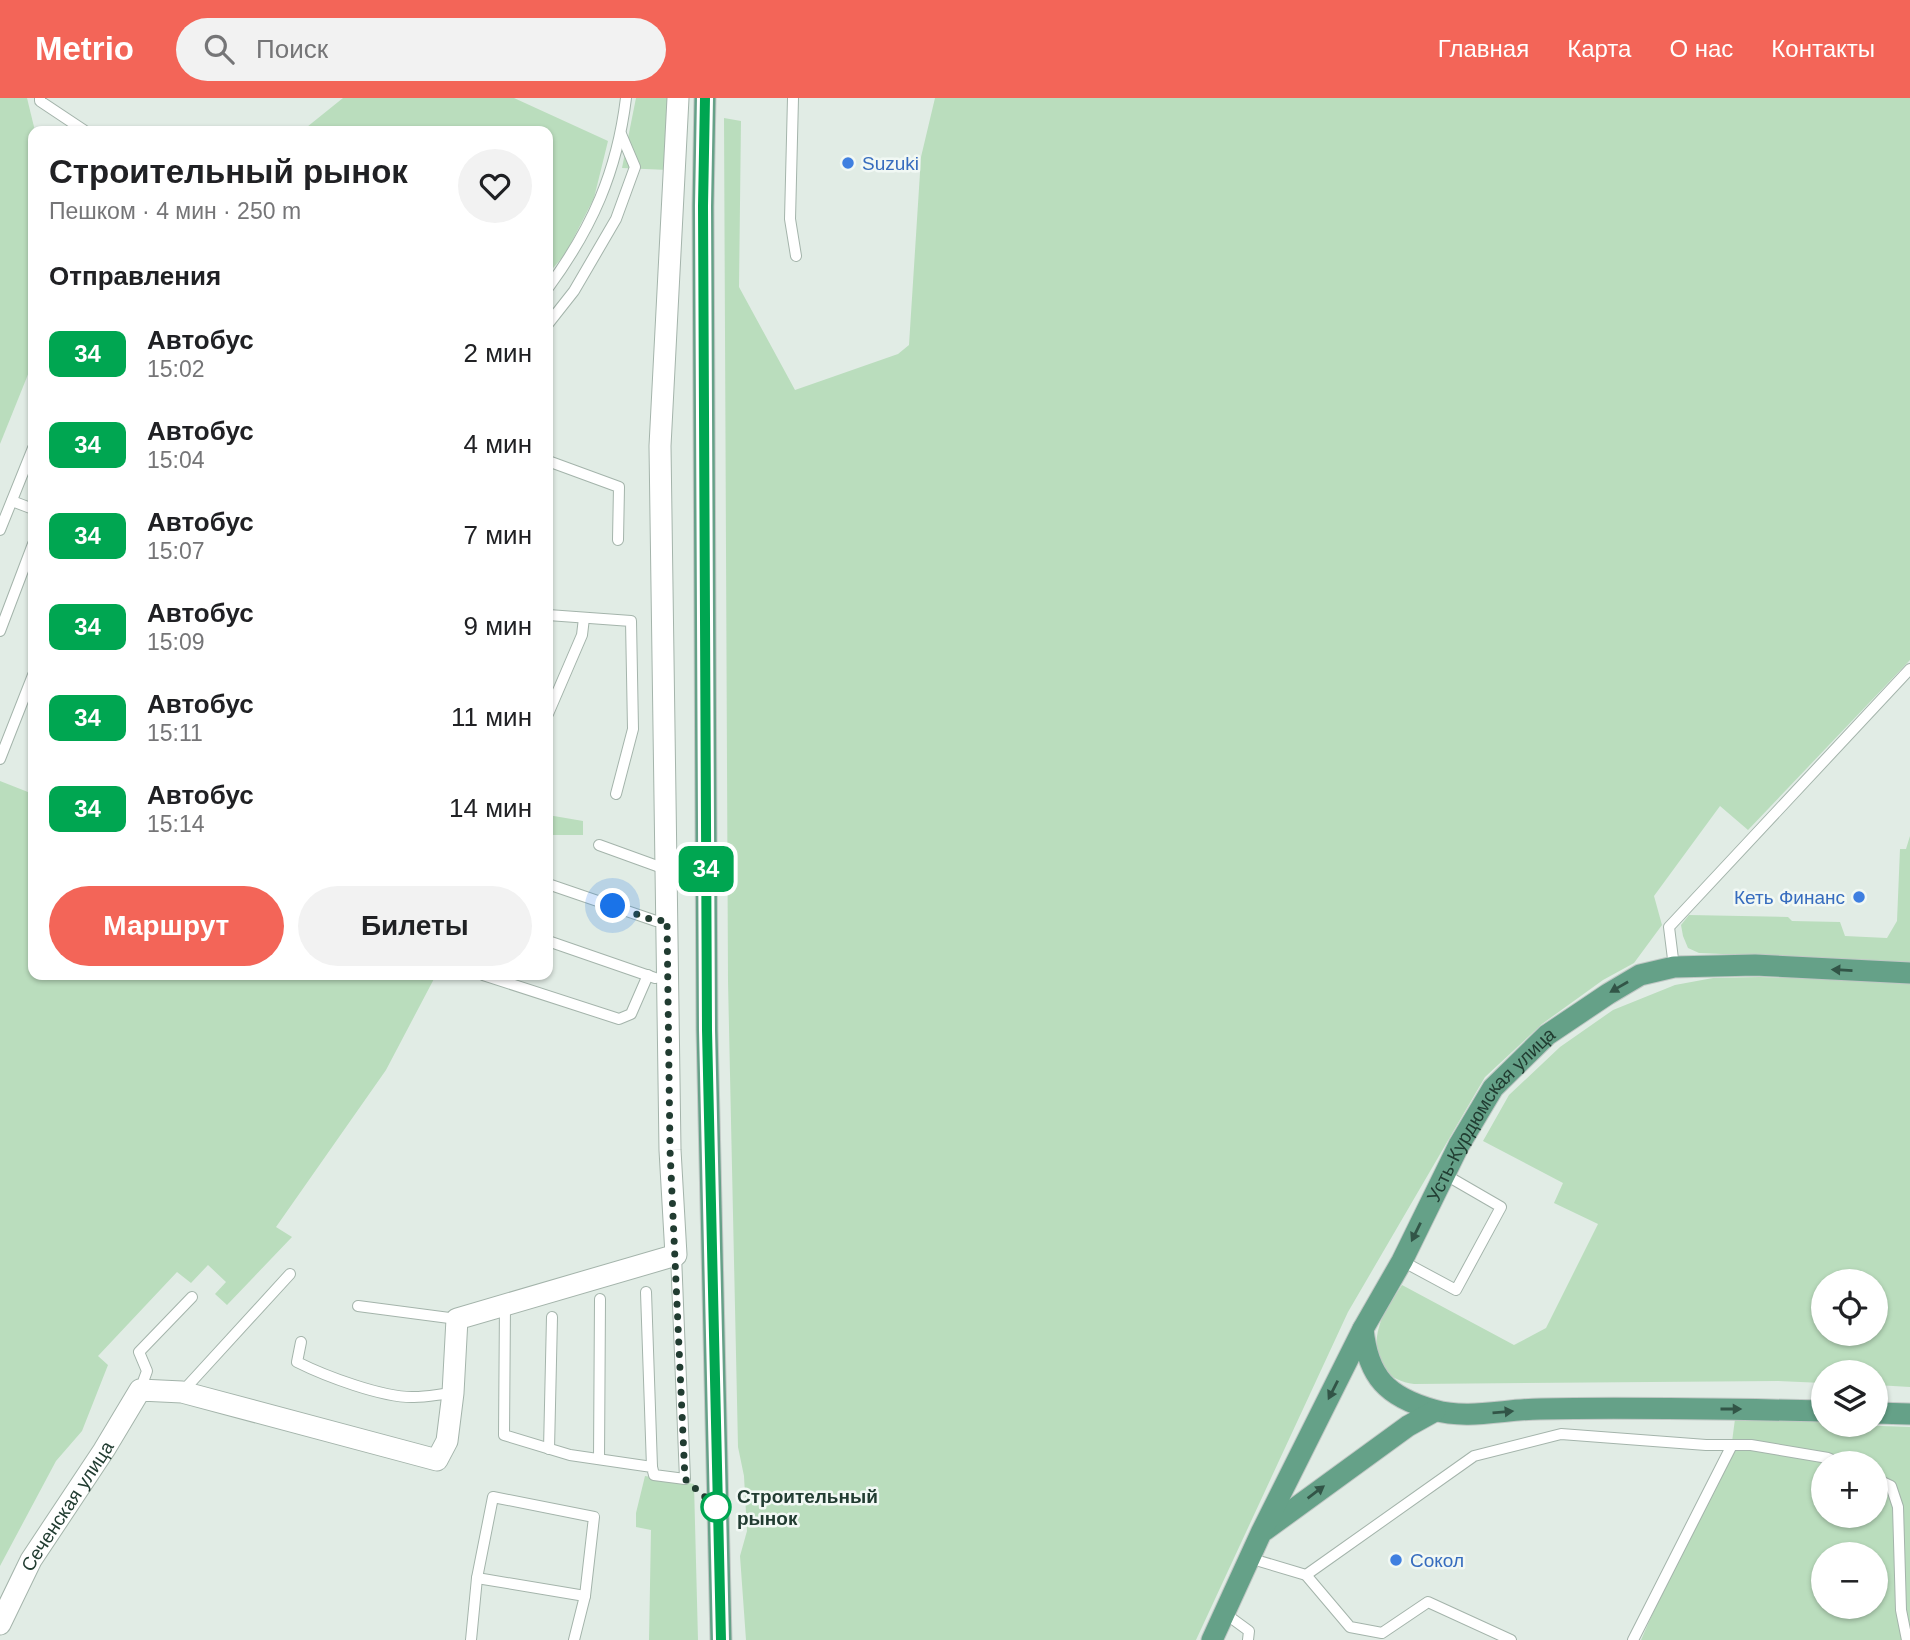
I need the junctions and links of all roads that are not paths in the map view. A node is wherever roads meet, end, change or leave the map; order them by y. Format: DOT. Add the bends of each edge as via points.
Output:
graph roads {
  1 [pos="40,98"];
  2 [pos="626,98"];
  3 [pos="678,98"];
  4 [pos="705,98"];
  5 [pos="793,98"];
  6 [pos="78,126"];
  7 [pos="621,134"];
  8 [pos="796,256"];
  9 [pos="553,281"];
  10 [pos="553,318"];
  11 [pos="28,461"];
  12 [pos="553,463"];
  13 [pos="12,501"];
  14 [pos="28,507"];
  15 [pos="0,530"];
  16 [pos="618,540"];
  17 [pos="28,557"];
  18 [pos="553,615"];
  19 [pos="584,618"];
  20 [pos="0,631"];
  21 [pos="1910,669"];
  22 [pos="28,688"];
  23 [pos="553,702"];
  24 [pos="0,759"];
  25 [pos="616,794"];
  26 [pos="599,845"];
  27 [pos="667,865"];
  28 [pos="553,886"];
  29 [pos="667,920"];
  30 [pos="553,943"];
  31 [pos="1674,967"];
  32 [pos="1910,973"];
  33 [pos="658,977"];
  34 [pos="498,980"];
  35 [pos="1444,1174"];
  36 [pos="676,1255"];
  37 [pos="1402,1261"];
  38 [pos="290,1274"];
  39 [pos="646,1292"];
  40 [pos="192,1297"];
  41 [pos="600,1298"];
  42 [pos="505,1304"];
  43 [pos="358,1306"];
  44 [pos="552,1317"];
  45 [pos="457,1319"];
  46 [pos="1363,1329"];
  47 [pos="301,1342"];
  48 [pos="140,1390"];
  49 [pos="182,1392"];
  50 [pos="453,1393"];
  51 [pos="1435,1411"];
  52 [pos="1811,1411"];
  53 [pos="1888,1413"];
  54 [pos="1910,1413"];
  55 [pos="1732,1445"];
  56 [pos="549,1448"];
  57 [pos="1811,1454"];
  58 [pos="599,1459"];
  59 [pos="652,1466"];
  60 [pos="1888,1485"];
  61 [pos="1261,1533"];
  62 [pos="1249,1558"];
  63 [pos="1306,1575"];
  64 [pos="477,1578"];
  65 [pos="585,1596"];
  66 [pos="1223,1612"];
  67 [pos="0,1625"];
  68 [pos="471,1640"];
  69 [pos="575,1640"];
  70 [pos="721,1640"];
  71 [pos="1212,1640"];
  72 [pos="1248,1640"];
  73 [pos="1511,1640"];
  74 [pos="1633,1640"];
  75 [pos="1907,1640"];
  1 -- 6 [label="lane"];
  2 -- 7 [label="lane"];
  3 -- 27 [label="street" via="660,446"];
  4 -- 70 [label="main road" via="707,1030"];
  5 -- 8 [label="lane" via="790,219"];
  7 -- 9 [label="lane" via="601,199"];
  7 -- 10 [label="lane" via="635,167 616,219"];
  11 -- 13 [label="lane"];
  12 -- 16 [label="lane" via="619,488"];
  13 -- 14 [label="lane"];
  13 -- 15 [label="lane"];
  17 -- 20 [label="lane"];
  18 -- 19 [label="lane"];
  19 -- 23 [label="lane" via="582,635"];
  19 -- 25 [label="lane" via="631,621 633,729"];
  21 -- 31 [label="lane" via="1669,927"];
  22 -- 24 [label="lane"];
  26 -- 27 [label="lane" via="657,866"];
  27 -- 29 [label="street"];
  28 -- 29 [label="lane" via="656,921"];
  29 -- 33 [label="street"];
  30 -- 33 [label="lane"];
  32 -- 31 [label="main road, Усть-Курдюмская улица, one-way" via="1755,965"];
  31 -- 35 [label="main road, Усть-Курдюмская улица, one-way" via="1640,975 1547,1035 1493,1088"];
  33 -- 34 [label="lane" via="631,1014 619,1019"];
  33 -- 36 [label="street"];
  35 -- 37 [label="main road, Усть-Курдюмская улица, one-way"];
  35 -- 37 [label="lane" via="1501,1208 1456,1290"];
  36 -- 42 [label="street"];
  36 -- 59 [label="lane" via="685,1479 654,1475"];
  37 -- 46 [label="main road, Усть-Курдюмская улица"];
  38 -- 49 [label="lane"];
  39 -- 59 [label="lane"];
  40 -- 48 [label="lane" via="139,1352 147,1371"];
  41 -- 58 [label="lane"];
  42 -- 45 [label="street"];
  42 -- 56 [label="lane" via="504,1435"];
  43 -- 45 [label="lane"];
  44 -- 56 [label="lane"];
  45 -- 50 [label="street"];
  46 -- 51 [label="main road" via="1376,1377 1391,1391"];
  46 -- 61 [label="main road, Усть-Курдюмская улица, one-way"];
  47 -- 50 [label="lane" via="298,1363 323,1376 393,1395"];
  48 -- 49 [label="street"];
  48 -- 67 [label="street, Сеченская улица" via="31,1560"];
  49 -- 50 [label="street" via="437,1460 447,1441"];
  51 -- 52 [label="main road, one-way"];
  61 -- 51 [label="main road, Усть-Курдюмская улица, one-way"];
  53 -- 54 [label="main road"];
  55 -- 57 [label="lane"];
  55 -- 63 [label="lane" via="1561,1434 1474,1456"];
  55 -- 74 [label="lane"];
  56 -- 58 [label="lane"];
  58 -- 59 [label="lane"];
  60 -- 75 [label="lane" via="1898,1507 1900,1610"];
  61 -- 62 [label="main road, Усть-Курдюмская улица"];
  62 -- 63 [label="lane"];
  62 -- 66 [label="main road, Усть-Курдюмская улица"];
  63 -- 73 [label="lane" via="1350,1628 1382,1633 1428,1602"];
  64 -- 65 [label="lane"];
  64 -- 65 [label="lane" via="493,1497 594,1517"];
  64 -- 68 [label="lane"];
  65 -- 69 [label="lane"];
  66 -- 71 [label="main road, Усть-Курдюмская улица"];
  66 -- 72 [label="lane" via="1249,1631"];
}
